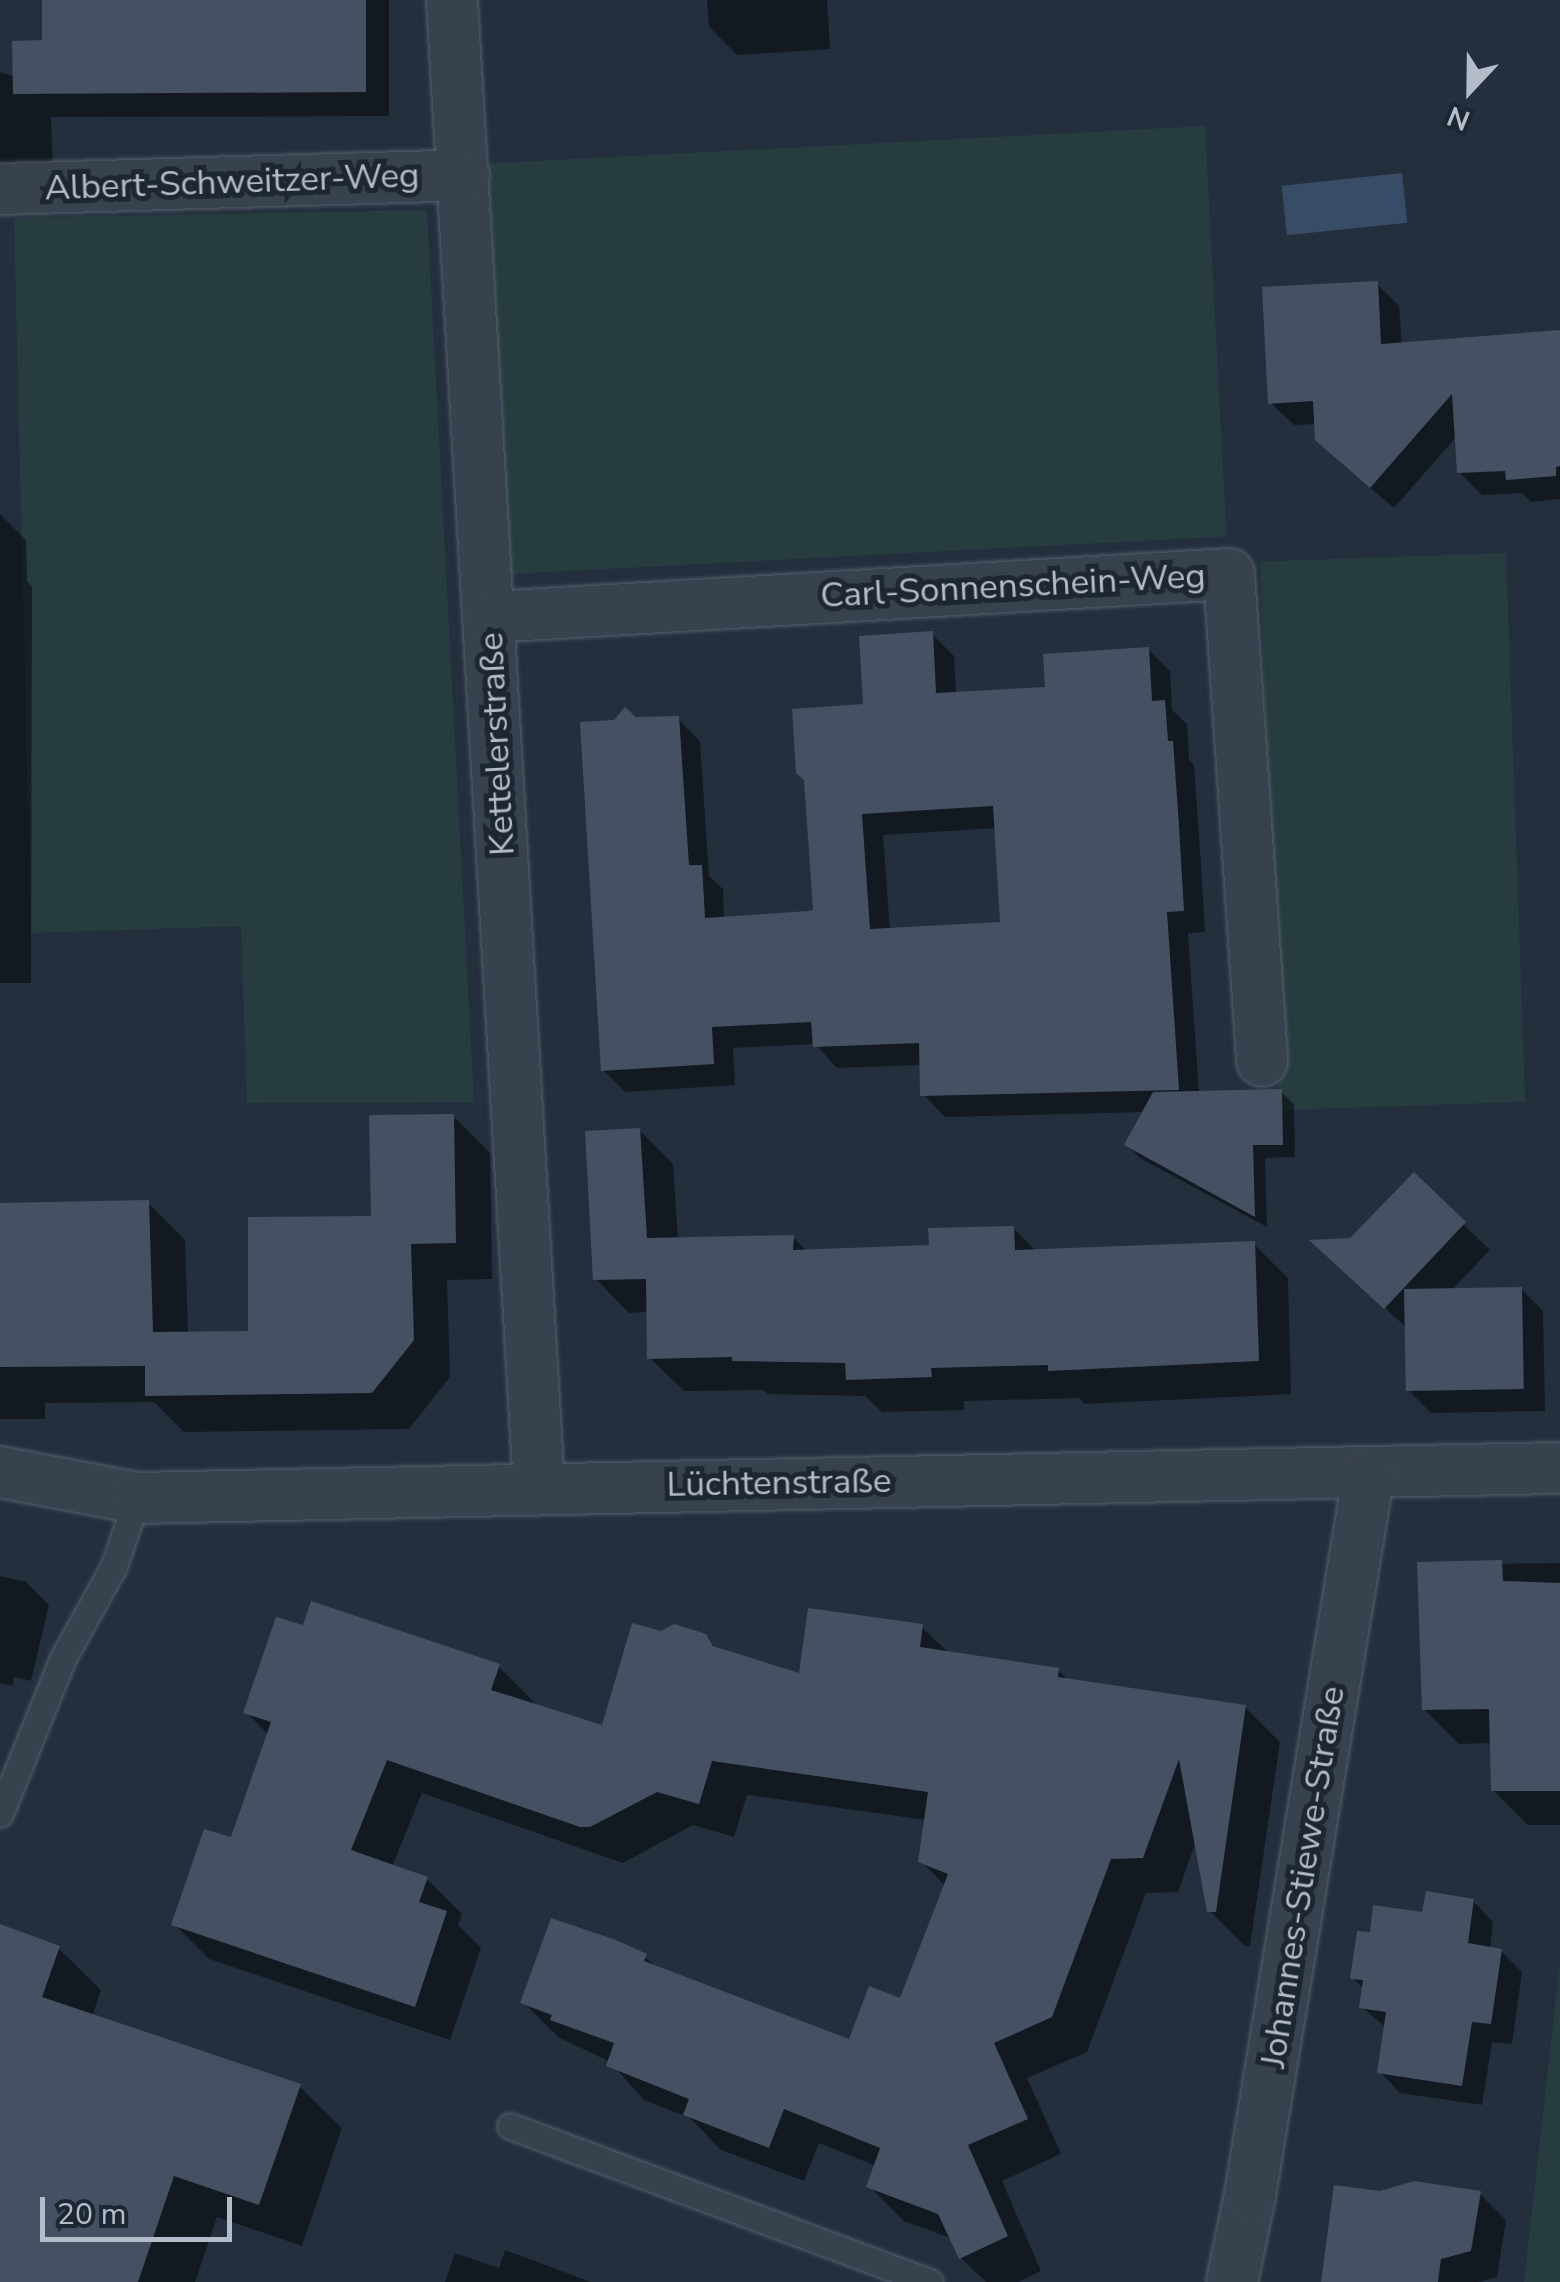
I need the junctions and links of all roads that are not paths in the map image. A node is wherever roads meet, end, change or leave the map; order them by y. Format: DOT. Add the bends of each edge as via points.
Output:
graph roads {
  1 [pos="452,0"];
  2 [pos="464,175"];
  3 [pos="0,189"];
  4 [pos="490,617"];
  5 [pos="1262,1061"];
  6 [pos="1560,1468"];
  7 [pos="0,1472"];
  8 [pos="1369,1472"];
  9 [pos="539,1488"];
  10 [pos="137,1498"];
  11 [pos="0,1814"];
  12 [pos="510,2126"];
  13 [pos="930,2282"];
  14 [pos="1232,2282"];
  1 -- 2 [label="street, Kettelerstraße"];
  2 -- 3 [label="street, Albert-Schweitzer-Weg"];
  2 -- 4 [label="street, Kettelerstraße"];
  4 -- 5 [label="street, Carl-Sonnenschein-Weg" via="1229,574"];
  4 -- 9 [label="street, Kettelerstraße"];
  6 -- 8 [label="street, Lüchtenstraße"];
  7 -- 10 [label="street, Lüchtenstraße"];
  8 -- 9 [label="street, Lüchtenstraße"];
  8 -- 14 [label="street, Johannes-Stiewe-Straße"];
  9 -- 10 [label="street, Lüchtenstraße"];
  10 -- 11 [label="lane" via="114,1566 63,1658"];
  12 -- 13 [label="lane"];
}
